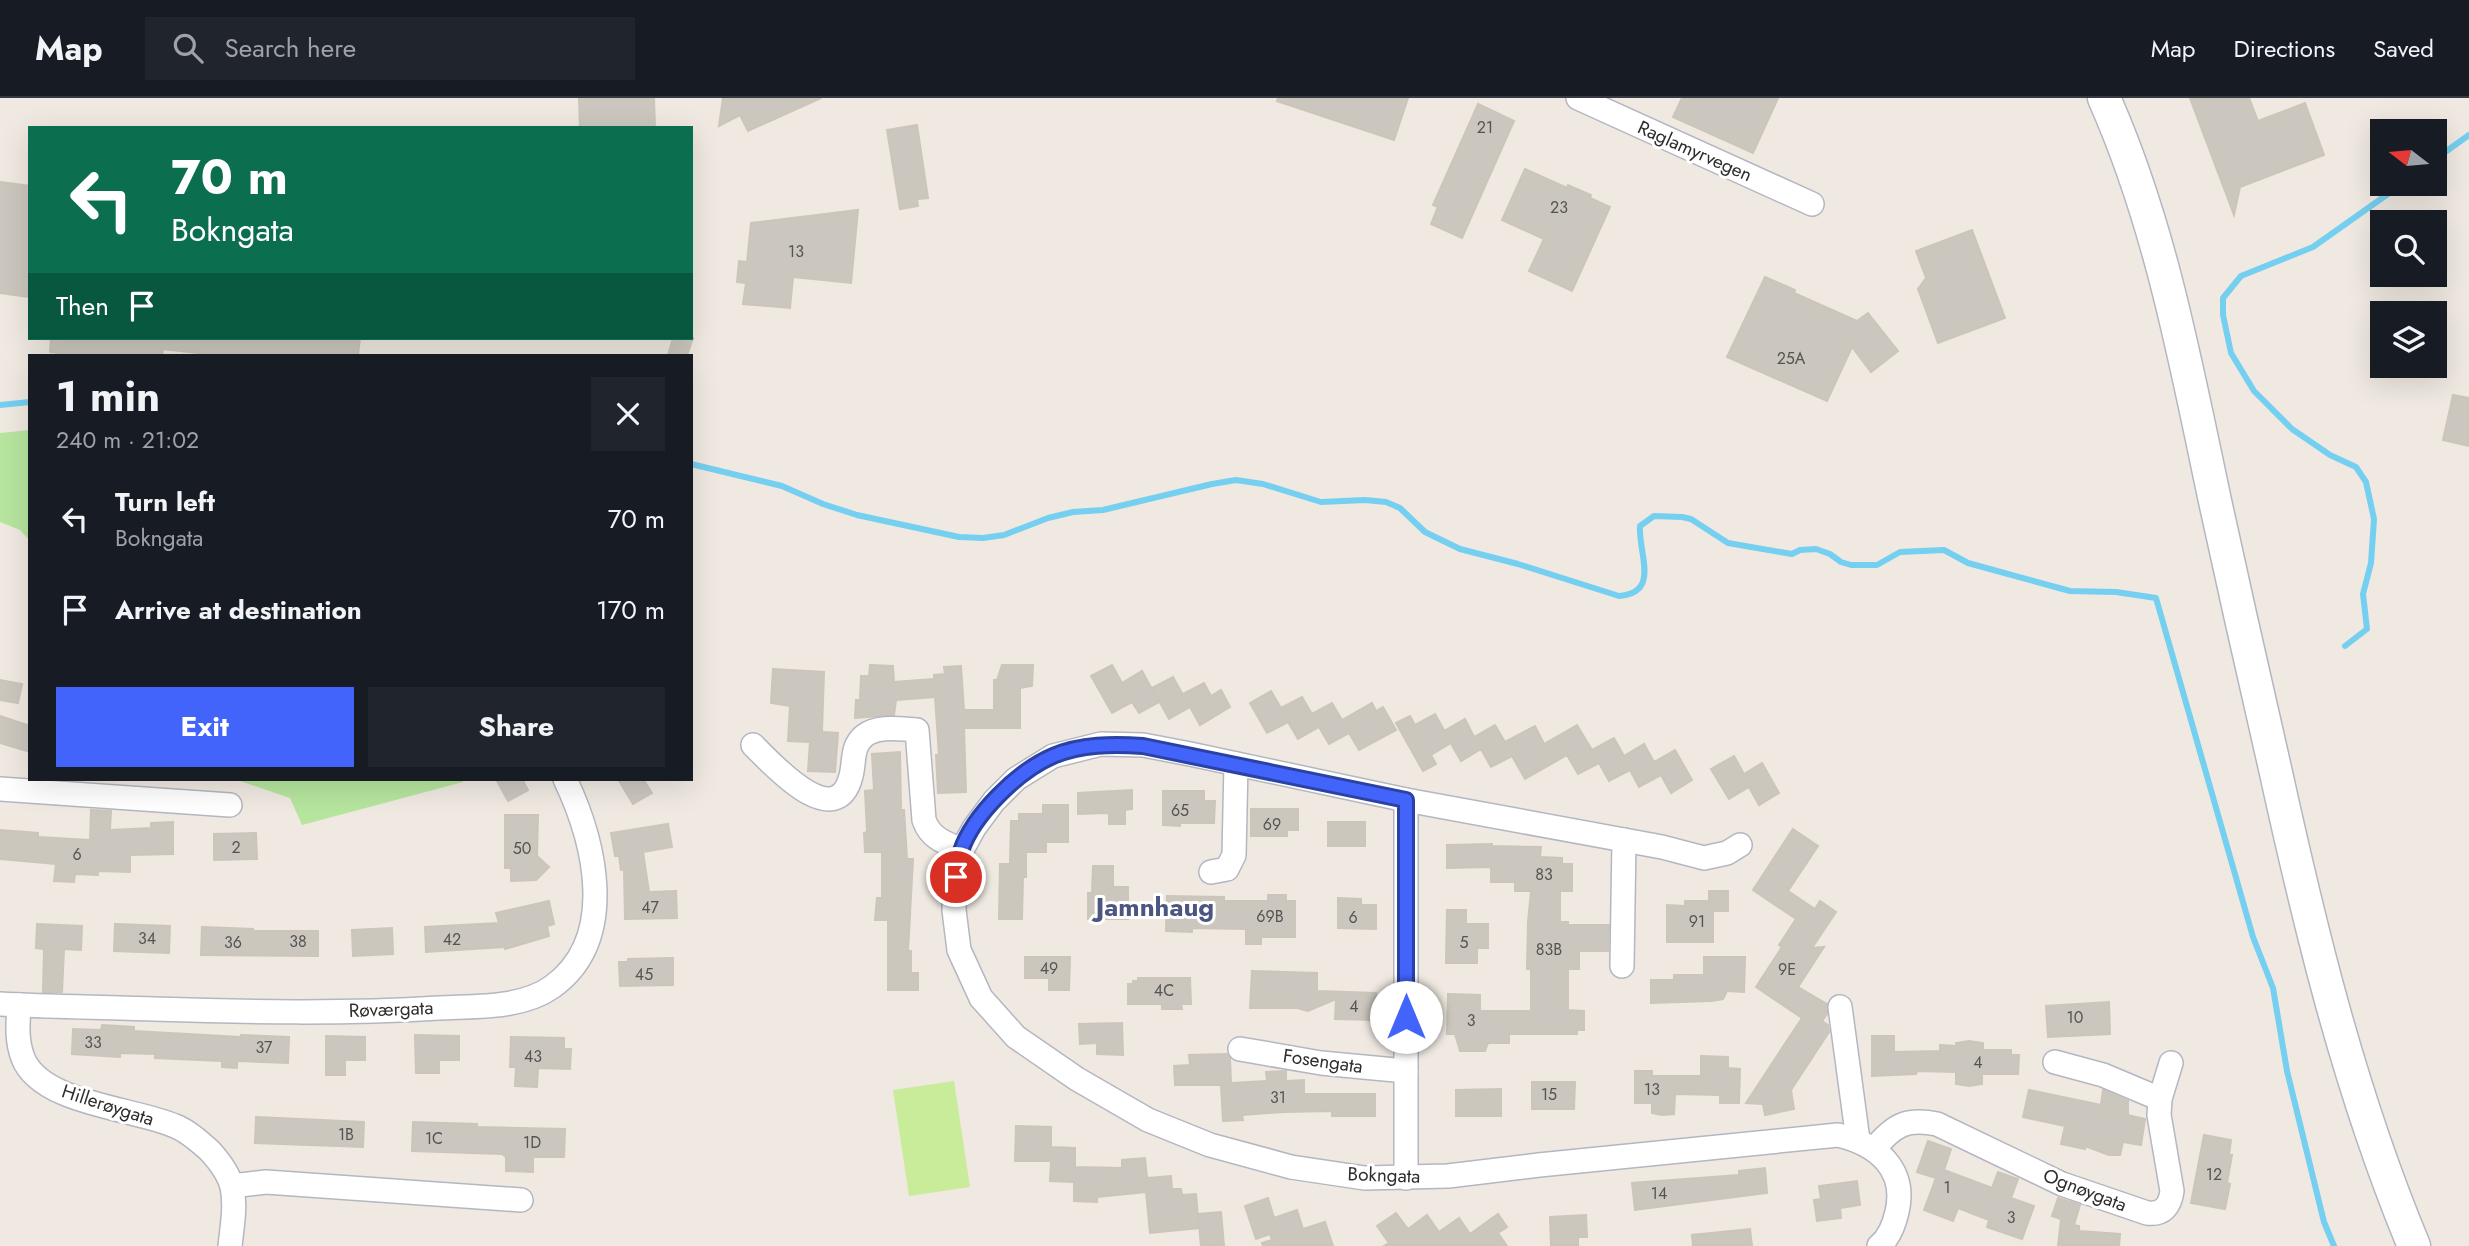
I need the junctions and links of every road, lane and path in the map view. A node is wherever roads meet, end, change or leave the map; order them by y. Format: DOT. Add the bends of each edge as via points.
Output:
graph roads {
  1 [pos="1578,98"];
  2 [pos="2104,98"];
  3 [pos="2126,98"];
  4 [pos="1812,205"];
  5 [pos="753,745"];
  6 [pos="1236,764"];
  7 [pos="566,781"];
  8 [pos="43,785"];
  9 [pos="0,789"];
  10 [pos="1406,800"];
  11 [pos="230,805"];
  12 [pos="1624,840"];
  13 [pos="1740,845"];
  14 [pos="962,850"];
  15 [pos="1211,872"];
  16 [pos="1622,965"];
  17 [pos="9,1004"];
  18 [pos="1840,1007"];
  19 [pos="1240,1049"];
  20 [pos="2055,1062"];
  21 [pos="2171,1063"];
  22 [pos="1406,1071"];
  23 [pos="2160,1099"];
  24 [pos="1866,1145"];
  25 [pos="1406,1178"];
  26 [pos="232,1186"];
  27 [pos="521,1199"];
  28 [pos="230,1246"];
  29 [pos="1879,1246"];
  30 [pos="2414,1246"];
  31 [pos="2435,1246"];
  1 -- 4 [label="street, Raglamyrvegen"];
  2 -- 30 [label="main road" via="2137,181 2170,296 2327,992 2367,1124"];
  3 -- 31 [label="main road" via="2175,240 2347,991 2387,1120"];
  5 -- 14 [label="street" via="798,786 824,799 840,794 846,786 853,755 864,737 883,729 917,730 927,829"];
  6 -- 10 [label="street, Bokngata"];
  6 -- 14 [label="street, Bokngata" via="1143,746 1101,744 1053,756 1016,779 994,800"];
  6 -- 15 [label="street" via="1234,855 1227,869"];
  7 -- 17 [label="street, Røværgata" via="585,827 594,871 595,915 587,944 572,968 551,988 526,999 400,1010 247,1012"];
  8 -- 9 [label="street"];
  8 -- 11 [label="street"];
  10 -- 12 [label="street, Bokngata"];
  10 -- 22 [label="street"];
  12 -- 13 [label="street, Bokngata" via="1704,858"];
  12 -- 16 [label="street"];
  14 -- 25 [label="street, Bokngata" via="954,910 959,950 981,998 1017,1037 1148,1120 1210,1145 1291,1167 1365,1178"];
  17 -- 26 [label="street, Hillerøygata" via="24,1059 38,1078 62,1093 177,1126 220,1161"];
  18 -- 24 [label="street"];
  19 -- 22 [label="street, Fosengata"];
  20 -- 23 [label="street" via="2103,1075"];
  21 -- 23 [label="street, Ognøygata"];
  22 -- 25 [label="street"];
  23 -- 24 [label="street, Ognøygata" via="2172,1191 2171,1201 2157,1214 2063,1184 1937,1124 1918,1120 1901,1124"];
  24 -- 25 [label="street, Bokngata" via="1838,1135 1815,1136"];
  24 -- 29 [label="street" via="1888,1163 1897,1181 1895,1223"];
  26 -- 27 [label="street" via="266,1182"];
  26 -- 28 [label="street, Hillerøygata"];
}
